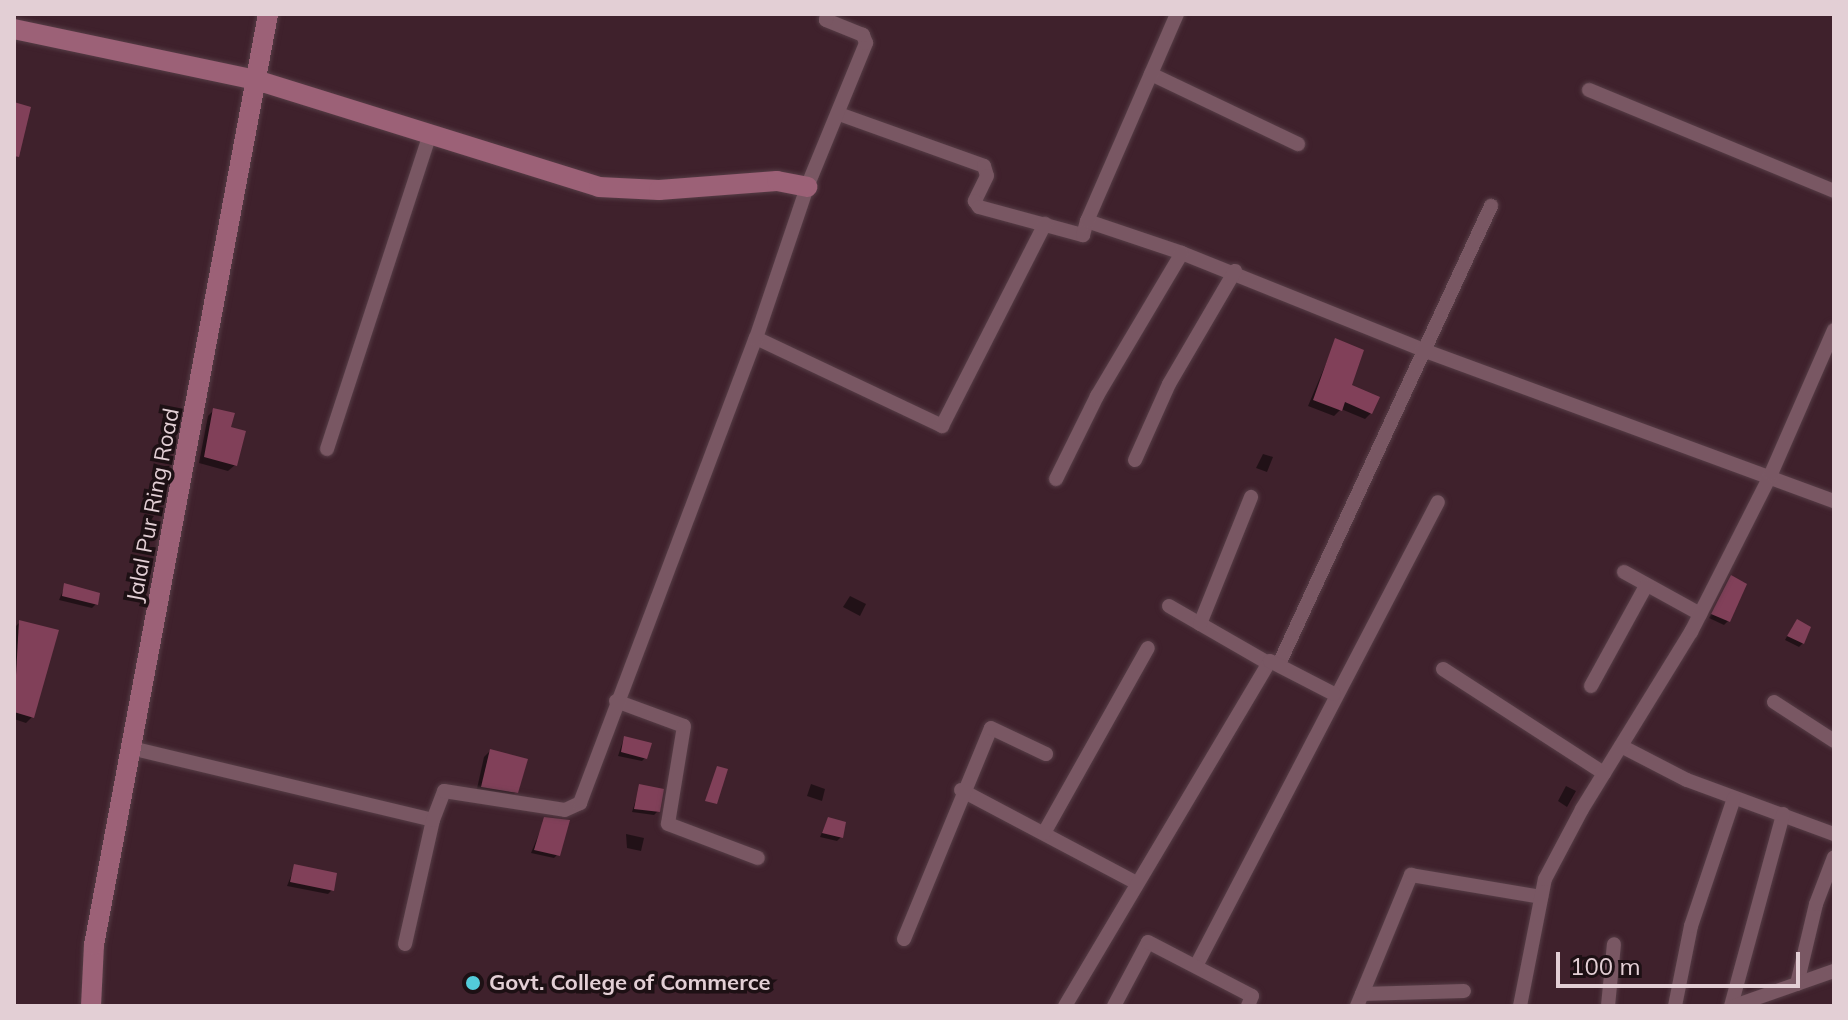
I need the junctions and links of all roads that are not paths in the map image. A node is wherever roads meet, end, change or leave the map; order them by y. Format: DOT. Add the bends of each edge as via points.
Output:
graph roads {
  1 [pos="268,14"];
  2 [pos="827,14"];
  3 [pos="1177,14"];
  4 [pos="14,29"];
  5 [pos="1151,74"];
  6 [pos="256,80"];
  7 [pos="1589,90"];
  8 [pos="839,114"];
  9 [pos="429,137"];
  10 [pos="1298,144"];
  11 [pos="807,187"];
  12 [pos="1834,191"];
  13 [pos="1491,206"];
  14 [pos="1087,221"];
  15 [pos="1045,224"];
  16 [pos="1182,253"];
  17 [pos="1235,271"];
  18 [pos="756,338"];
  19 [pos="1832,340"];
  20 [pos="1423,350"];
  21 [pos="327,449"];
  22 [pos="1135,460"];
  23 [pos="1771,474"];
  24 [pos="1056,479"];
  25 [pos="1251,497"];
  26 [pos="1834,501"];
  27 [pos="1438,502"];
  28 [pos="1624,572"];
  29 [pos="1646,586"];
  30 [pos="1169,606"];
  31 [pos="1700,614"];
  32 [pos="1200,624"];
  33 [pos="1148,648"];
  34 [pos="1274,664"];
  35 [pos="1443,669"];
  36 [pos="1591,686"];
  37 [pos="1334,694"];
  38 [pos="616,701"];
  39 [pos="1774,702"];
  40 [pos="1834,741"];
  41 [pos="1621,746"];
  42 [pos="131,748"];
  43 [pos="1046,754"];
  44 [pos="1604,773"];
  45 [pos="961,790"];
  46 [pos="1734,798"];
  47 [pos="1783,814"];
  48 [pos="433,820"];
  49 [pos="1044,833"];
  50 [pos="1834,834"];
  51 [pos="1834,857"];
  52 [pos="758,858"];
  53 [pos="1137,883"];
  54 [pos="1541,897"];
  55 [pos="904,939"];
  56 [pos="405,944"];
  57 [pos="1614,944"];
  58 [pos="1196,966"];
  59 [pos="1834,971"];
  60 [pos="1797,984"];
  61 [pos="1464,991"];
  62 [pos="1360,1000"];
  63 [pos="1752,1003"];
  64 [pos="91,1006"];
  65 [pos="1065,1006"];
  66 [pos="1114,1006"];
  67 [pos="1248,1006"];
  68 [pos="1520,1006"];
  69 [pos="1608,1006"];
  70 [pos="1675,1006"];
  71 [pos="1733,1006"];
  1 -- 6 [label="main road, Jalal Pur Ring Road"];
  2 -- 8 [label="street" via="826,20 863,35 866,43"];
  3 -- 5 [label="street"];
  4 -- 6 [label="main road"];
  5 -- 10 [label="street"];
  5 -- 14 [label="street"];
  6 -- 9 [label="main road"];
  6 -- 42 [label="main road, Jalal Pur Ring Road"];
  7 -- 12 [label="street"];
  8 -- 11 [label="street"];
  8 -- 15 [label="street" via="984,166 987,176 976,205"];
  9 -- 11 [label="main road" via="599,187 659,190 777,181"];
  9 -- 21 [label="street"];
  11 -- 18 [label="street"];
  13 -- 20 [label="street"];
  14 -- 15 [label="street" via="1083,235"];
  14 -- 16 [label="street"];
  15 -- 18 [label="street" via="942,426"];
  16 -- 17 [label="street"];
  16 -- 24 [label="street" via="1097,396"];
  17 -- 20 [label="street"];
  17 -- 22 [label="street" via="1169,384"];
  18 -- 38 [label="street"];
  19 -- 23 [label="street"];
  20 -- 23 [label="street"];
  20 -- 34 [label="street"];
  23 -- 26 [label="street"];
  23 -- 31 [label="street"];
  25 -- 32 [label="street"];
  27 -- 37 [label="street"];
  28 -- 29 [label="street"];
  29 -- 31 [label="street"];
  29 -- 36 [label="street"];
  30 -- 32 [label="street"];
  31 -- 41 [label="street"];
  32 -- 34 [label="street"];
  33 -- 49 [label="street"];
  34 -- 37 [label="street"];
  34 -- 53 [label="street"];
  35 -- 44 [label="street"];
  37 -- 58 [label="street"];
  38 -- 48 [label="street" via="574,809 448,789"];
  38 -- 52 [label="street" via="684,726 668,824"];
  39 -- 40 [label="street"];
  41 -- 44 [label="street"];
  41 -- 46 [label="street"];
  42 -- 48 [label="street"];
  42 -- 64 [label="main road, Jalal Pur Ring Road" via="94,945"];
  43 -- 45 [label="street" via="991,728"];
  44 -- 54 [label="street" via="1545,879"];
  45 -- 49 [label="street"];
  45 -- 55 [label="street"];
  46 -- 47 [label="street"];
  46 -- 70 [label="street" via="1691,926"];
  47 -- 50 [label="street"];
  47 -- 71 [label="street"];
  48 -- 56 [label="street"];
  49 -- 53 [label="street"];
  51 -- 60 [label="street" via="1816,904"];
  53 -- 65 [label="street"];
  54 -- 62 [label="street" via="1411,875"];
  54 -- 68 [label="street"];
  57 -- 69 [label="street"];
  58 -- 66 [label="street" via="1148,942"];
  58 -- 67 [label="street" via="1252,996"];
  59 -- 60 [label="street"];
  60 -- 63 [label="street"];
  61 -- 62 [label="street"];
  63 -- 71 [label="street"];
}
